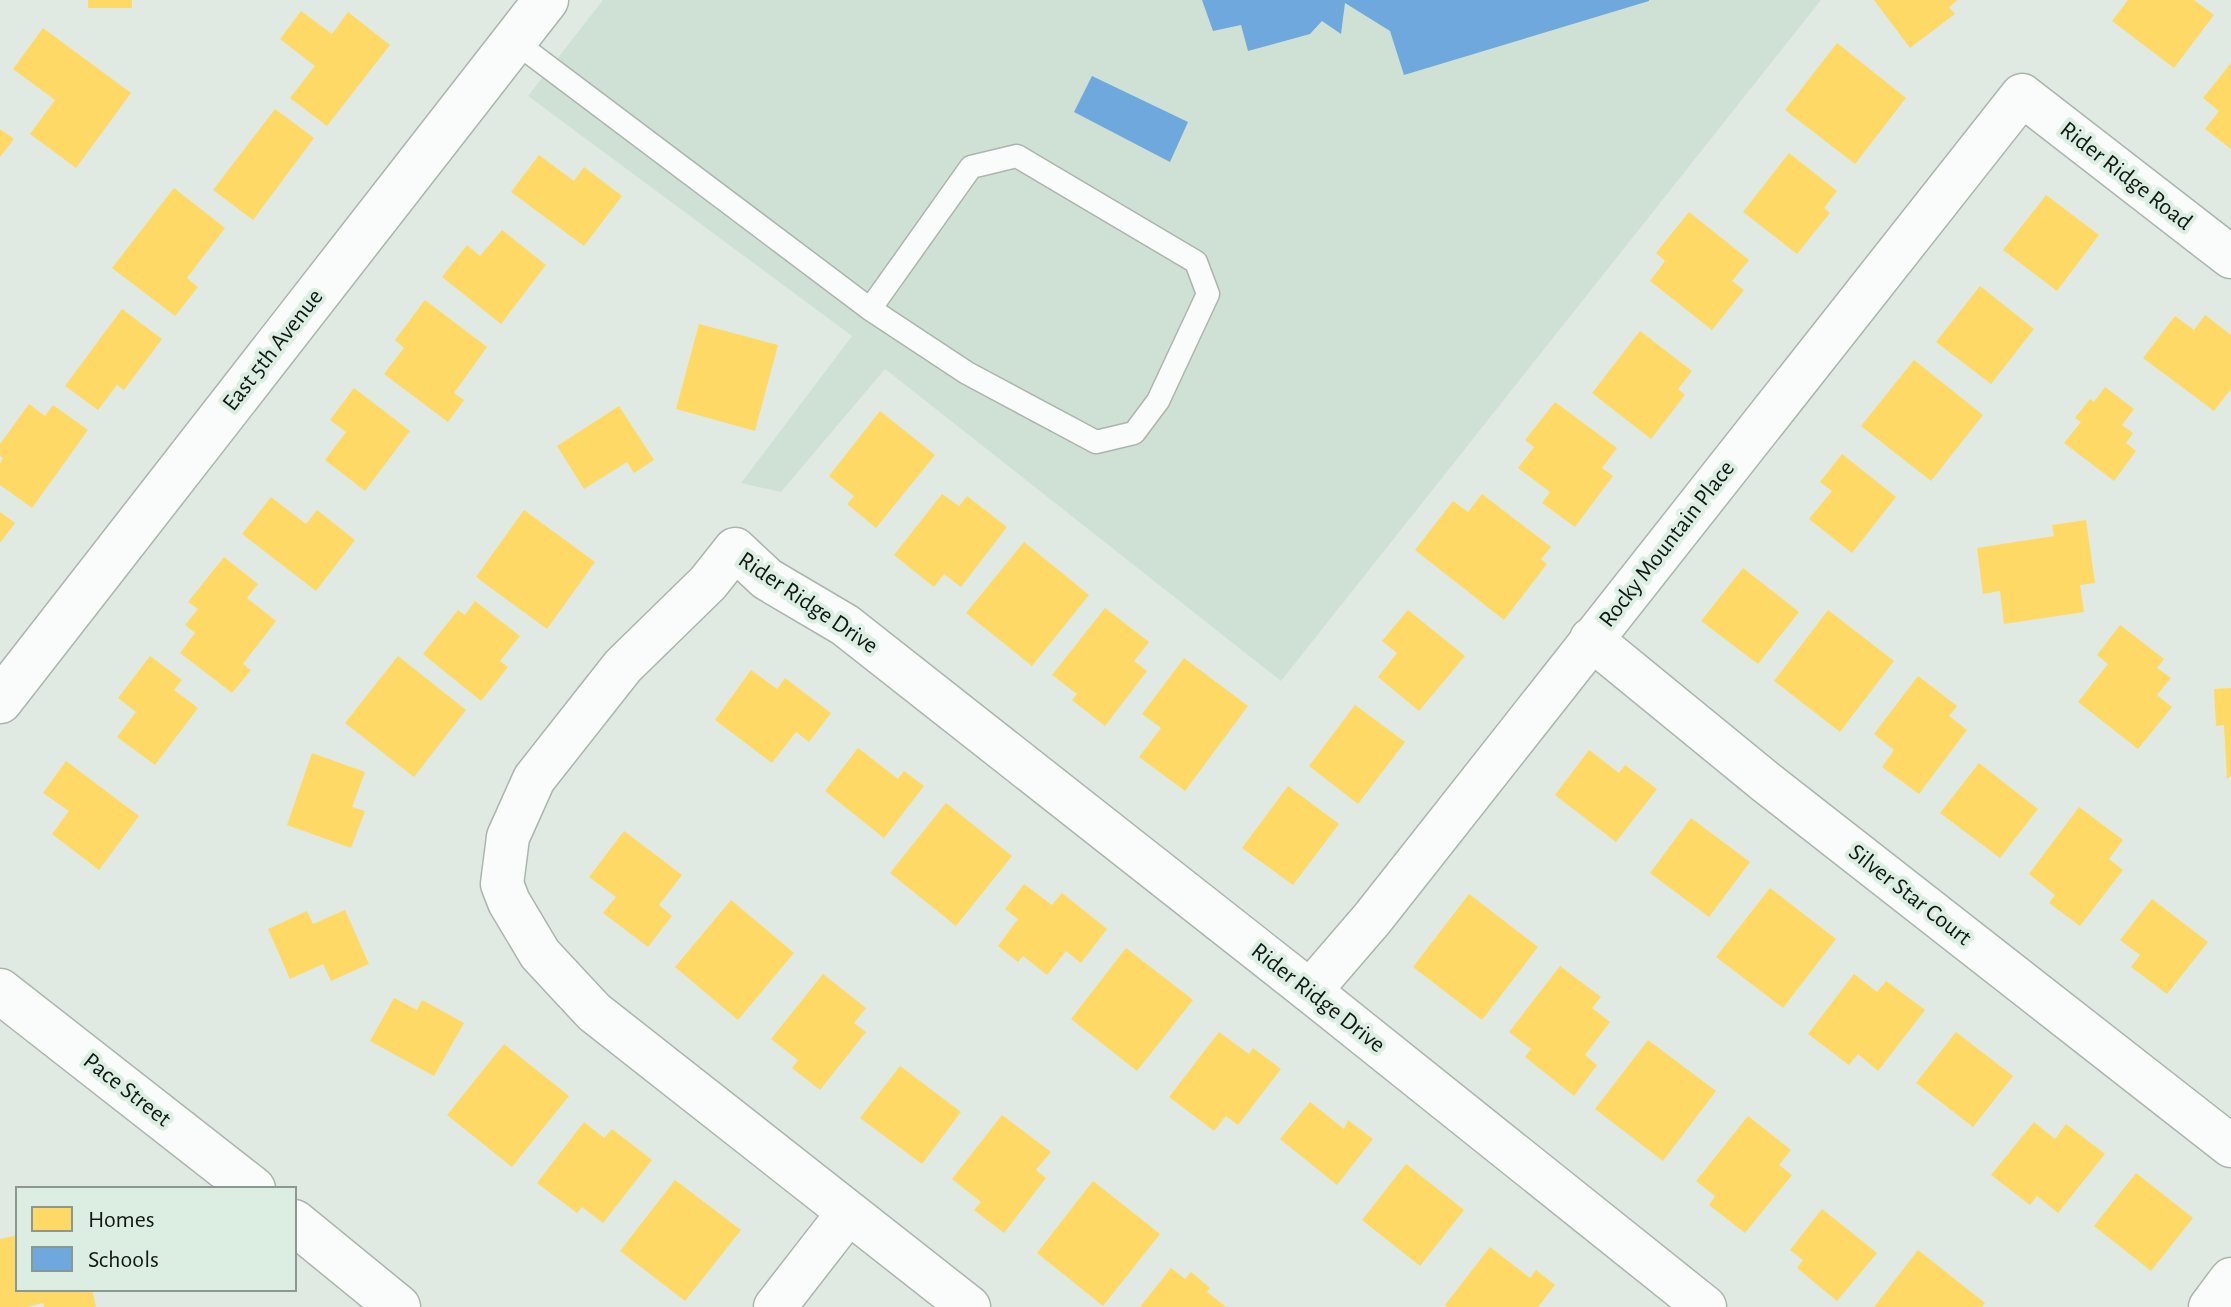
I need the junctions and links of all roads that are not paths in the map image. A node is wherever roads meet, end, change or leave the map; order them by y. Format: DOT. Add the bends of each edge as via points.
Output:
graph roads {
  1 [pos="546,0"];
  2 [pos="514,41"];
  3 [pos="2022,95"];
  4 [pos="2231,257"];
  5 [pos="870,309"];
  6 [pos="1591,639"];
  7 [pos="0,701"];
  8 [pos="0,991"];
  9 [pos="1310,991"];
  10 [pos="2231,1146"];
  11 [pos="250,1187"];
  12 [pos="848,1213"];
  13 [pos="296,1224"];
  14 [pos="2231,1279"];
  15 [pos="398,1307"];
  16 [pos="775,1307"];
  17 [pos="969,1307"];
  18 [pos="1705,1307"];
  19 [pos="2210,1307"];
  1 -- 2 [label="street, East 5th Avenue"];
  2 -- 5 [label="lane"];
  2 -- 7 [label="street, East 5th Avenue"];
  3 -- 4 [label="street, Rider Ridge Road"];
  3 -- 6 [label="street, Rocky Mountain Place"];
  5 -- 5 [label="lane" via="967,373 1096,442 1134,433 1158,401 1208,294 1196,262 1017,156 971,167"];
  6 -- 9 [label="street, Rocky Mountain Place"];
  6 -- 10 [label="street, Silver Star Court"];
  8 -- 11 [label="street, Pace Street"];
  9 -- 12 [label="street, Rider Ridge Drive" via="845,625 767,579 735,549 708,583 623,666 534,779 508,837 502,884 540,954 594,1012"];
  9 -- 18 [label="street, Rider Ridge Drive"];
  12 -- 16 [label="street"];
  12 -- 17 [label="street, Rider Ridge Drive"];
  13 -- 15 [label="street"];
  14 -- 19 [label="street"];
}
